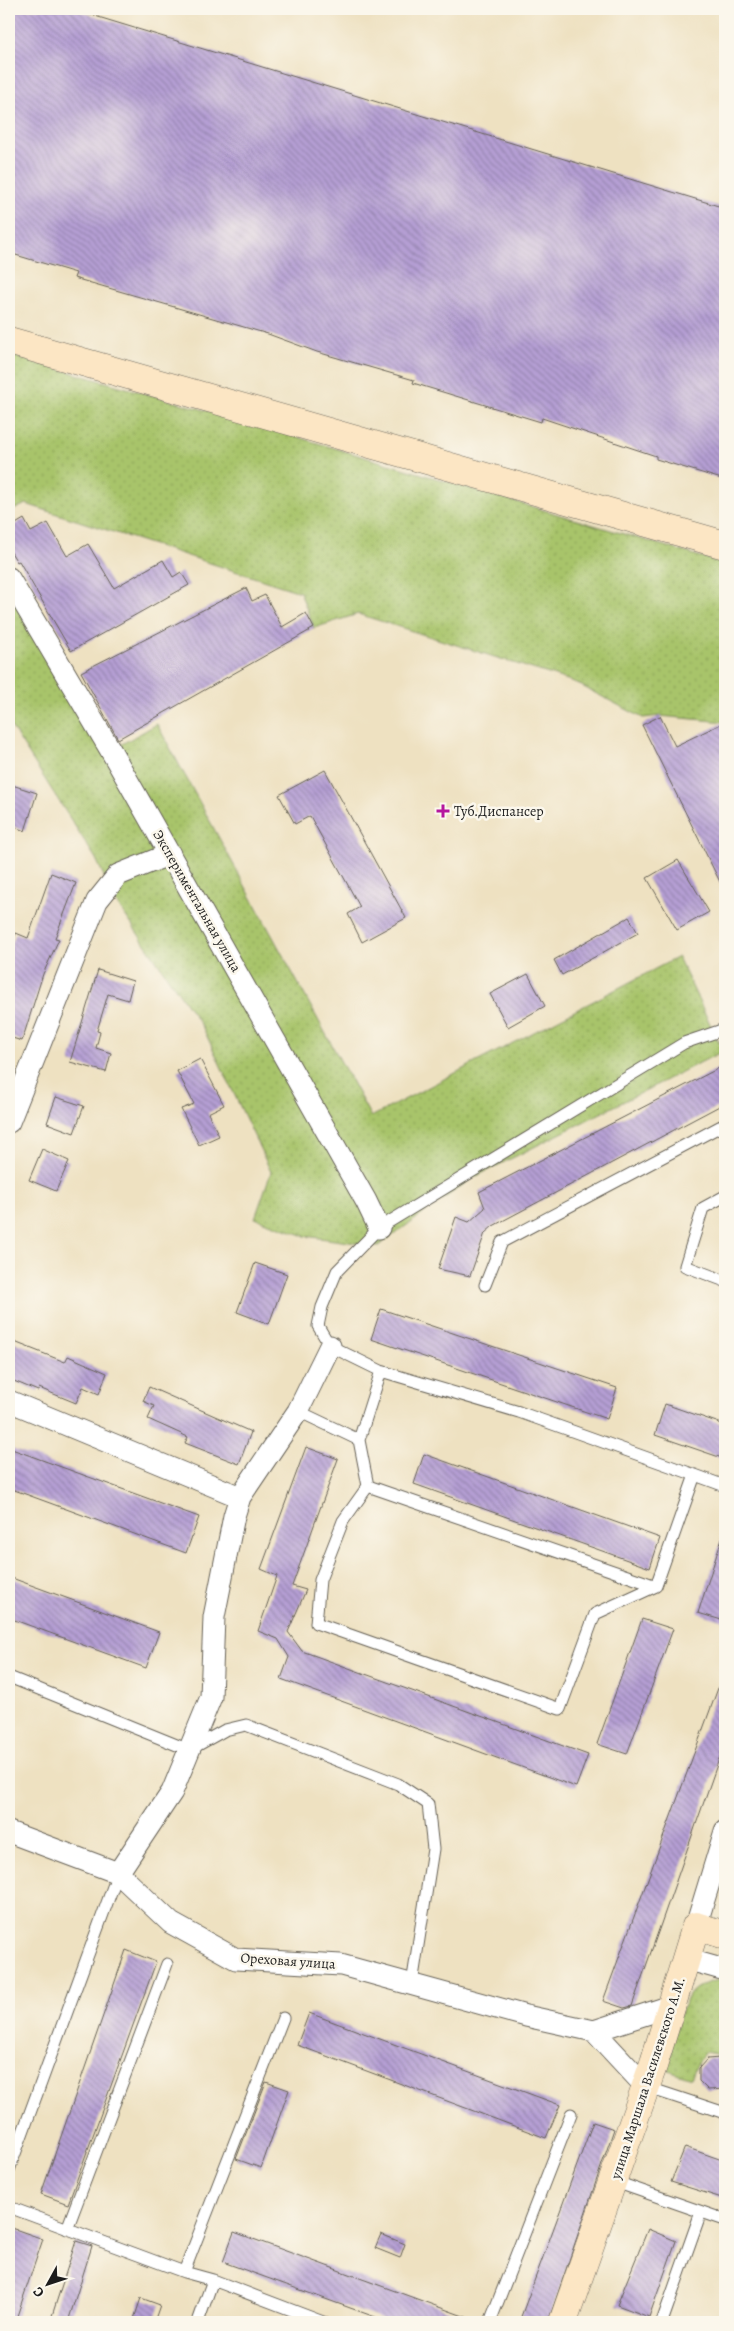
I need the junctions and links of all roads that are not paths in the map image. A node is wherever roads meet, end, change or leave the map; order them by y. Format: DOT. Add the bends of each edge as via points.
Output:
graph roads {
  1 [pos="9,341"];
  2 [pos="725,544"];
  3 [pos="9,578"];
  4 [pos="170,854"];
  5 [pos="725,1029"];
  6 [pos="9,1122"];
  7 [pos="725,1124"];
  8 [pos="725,1196"];
  9 [pos="379,1228"];
  10 [pos="725,1281"];
  11 [pos="485,1284"];
  12 [pos="330,1346"];
  13 [pos="381,1371"];
  14 [pos="9,1401"];
  15 [pos="298,1411"];
  16 [pos="359,1440"];
  17 [pos="695,1475"];
  18 [pos="368,1486"];
  19 [pos="725,1486"];
  20 [pos="240,1497"];
  21 [pos="656,1586"];
  22 [pos="9,1677"];
  23 [pos="189,1750"];
  24 [pos="725,1831"];
  25 [pos="9,1832"];
  26 [pos="118,1873"];
  27 [pos="696,1926"];
  28 [pos="725,1935"];
  29 [pos="686,1959"];
  30 [pos="167,1964"];
  31 [pos="725,1970"];
  32 [pos="412,1984"];
  33 [pos="674,2005"];
  34 [pos="283,2018"];
  35 [pos="594,2030"];
  36 [pos="646,2087"];
  37 [pos="725,2112"];
  38 [pos="571,2114"];
  39 [pos="9,2170"];
  40 [pos="613,2181"];
  41 [pos="9,2207"];
  42 [pos="701,2212"];
  43 [pos="725,2220"];
  44 [pos="67,2229"];
  45 [pos="184,2272"];
  46 [pos="213,2280"];
  47 [pos="198,2322"];
  48 [pos="323,2322"];
  49 [pos="490,2322"];
  50 [pos="564,2322"];
  51 [pos="662,2322"];
  1 -- 2 [label="main road"];
  3 -- 4 [label="street, Экспериментальная улица"];
  4 -- 6 [label="street" via="118,875 97,901"];
  4 -- 9 [label="street, Экспериментальная улица"];
  5 -- 9 [label="lane" via="684,1043"];
  7 -- 11 [label="lane" via="502,1242"];
  8 -- 10 [label="lane" via="703,1208 685,1266"];
  9 -- 12 [label="lane" via="337,1271 333,1280 318,1326"];
  12 -- 13 [label="lane"];
  12 -- 15 [label="street"];
  13 -- 16 [label="lane"];
  13 -- 17 [label="lane" via="519,1412"];
  14 -- 20 [label="street"];
  15 -- 16 [label="lane"];
  15 -- 20 [label="street"];
  16 -- 18 [label="lane"];
  17 -- 19 [label="lane"];
  17 -- 21 [label="lane"];
  18 -- 21 [label="lane"];
  18 -- 21 [label="lane" via="343,1521 320,1580 316,1623 560,1709 595,1614"];
  20 -- 23 [label="street" via="214,1618 211,1697"];
  22 -- 23 [label="lane"];
  23 -- 26 [label="street" via="172,1792"];
  23 -- 32 [label="lane" via="225,1730 246,1725 398,1784 428,1804 433,1849"];
  24 -- 27 [label="street, улица Маршала Василевского А.М."];
  25 -- 26 [label="street, Ореховая улица"];
  26 -- 32 [label="street, Ореховая улица" via="171,1923 236,1959 341,1965"];
  26 -- 39 [label="lane"];
  27 -- 28 [label="main road"];
  27 -- 29 [label="main road, улица Маршала Василевского А.М."];
  29 -- 31 [label="street"];
  29 -- 33 [label="main road, улица Маршала Василевского А.М."];
  30 -- 44 [label="lane"];
  32 -- 35 [label="street, Ореховая улица" via="526,2016"];
  33 -- 35 [label="street, Ореховая улица"];
  33 -- 36 [label="main road, улица Маршала Василевского А.М."];
  34 -- 45 [label="lane"];
  35 -- 36 [label="street"];
  36 -- 37 [label="lane"];
  36 -- 40 [label="main road, улица Маршала Василевского А.М."];
  38 -- 49 [label="lane"];
  40 -- 42 [label="lane"];
  40 -- 50 [label="main road, улица Маршала Василевского А.М."];
  41 -- 44 [label="lane"];
  42 -- 43 [label="lane"];
  42 -- 51 [label="lane"];
  44 -- 45 [label="lane"];
  45 -- 46 [label="lane"];
  46 -- 47 [label="lane"];
  46 -- 48 [label="lane"];
}
